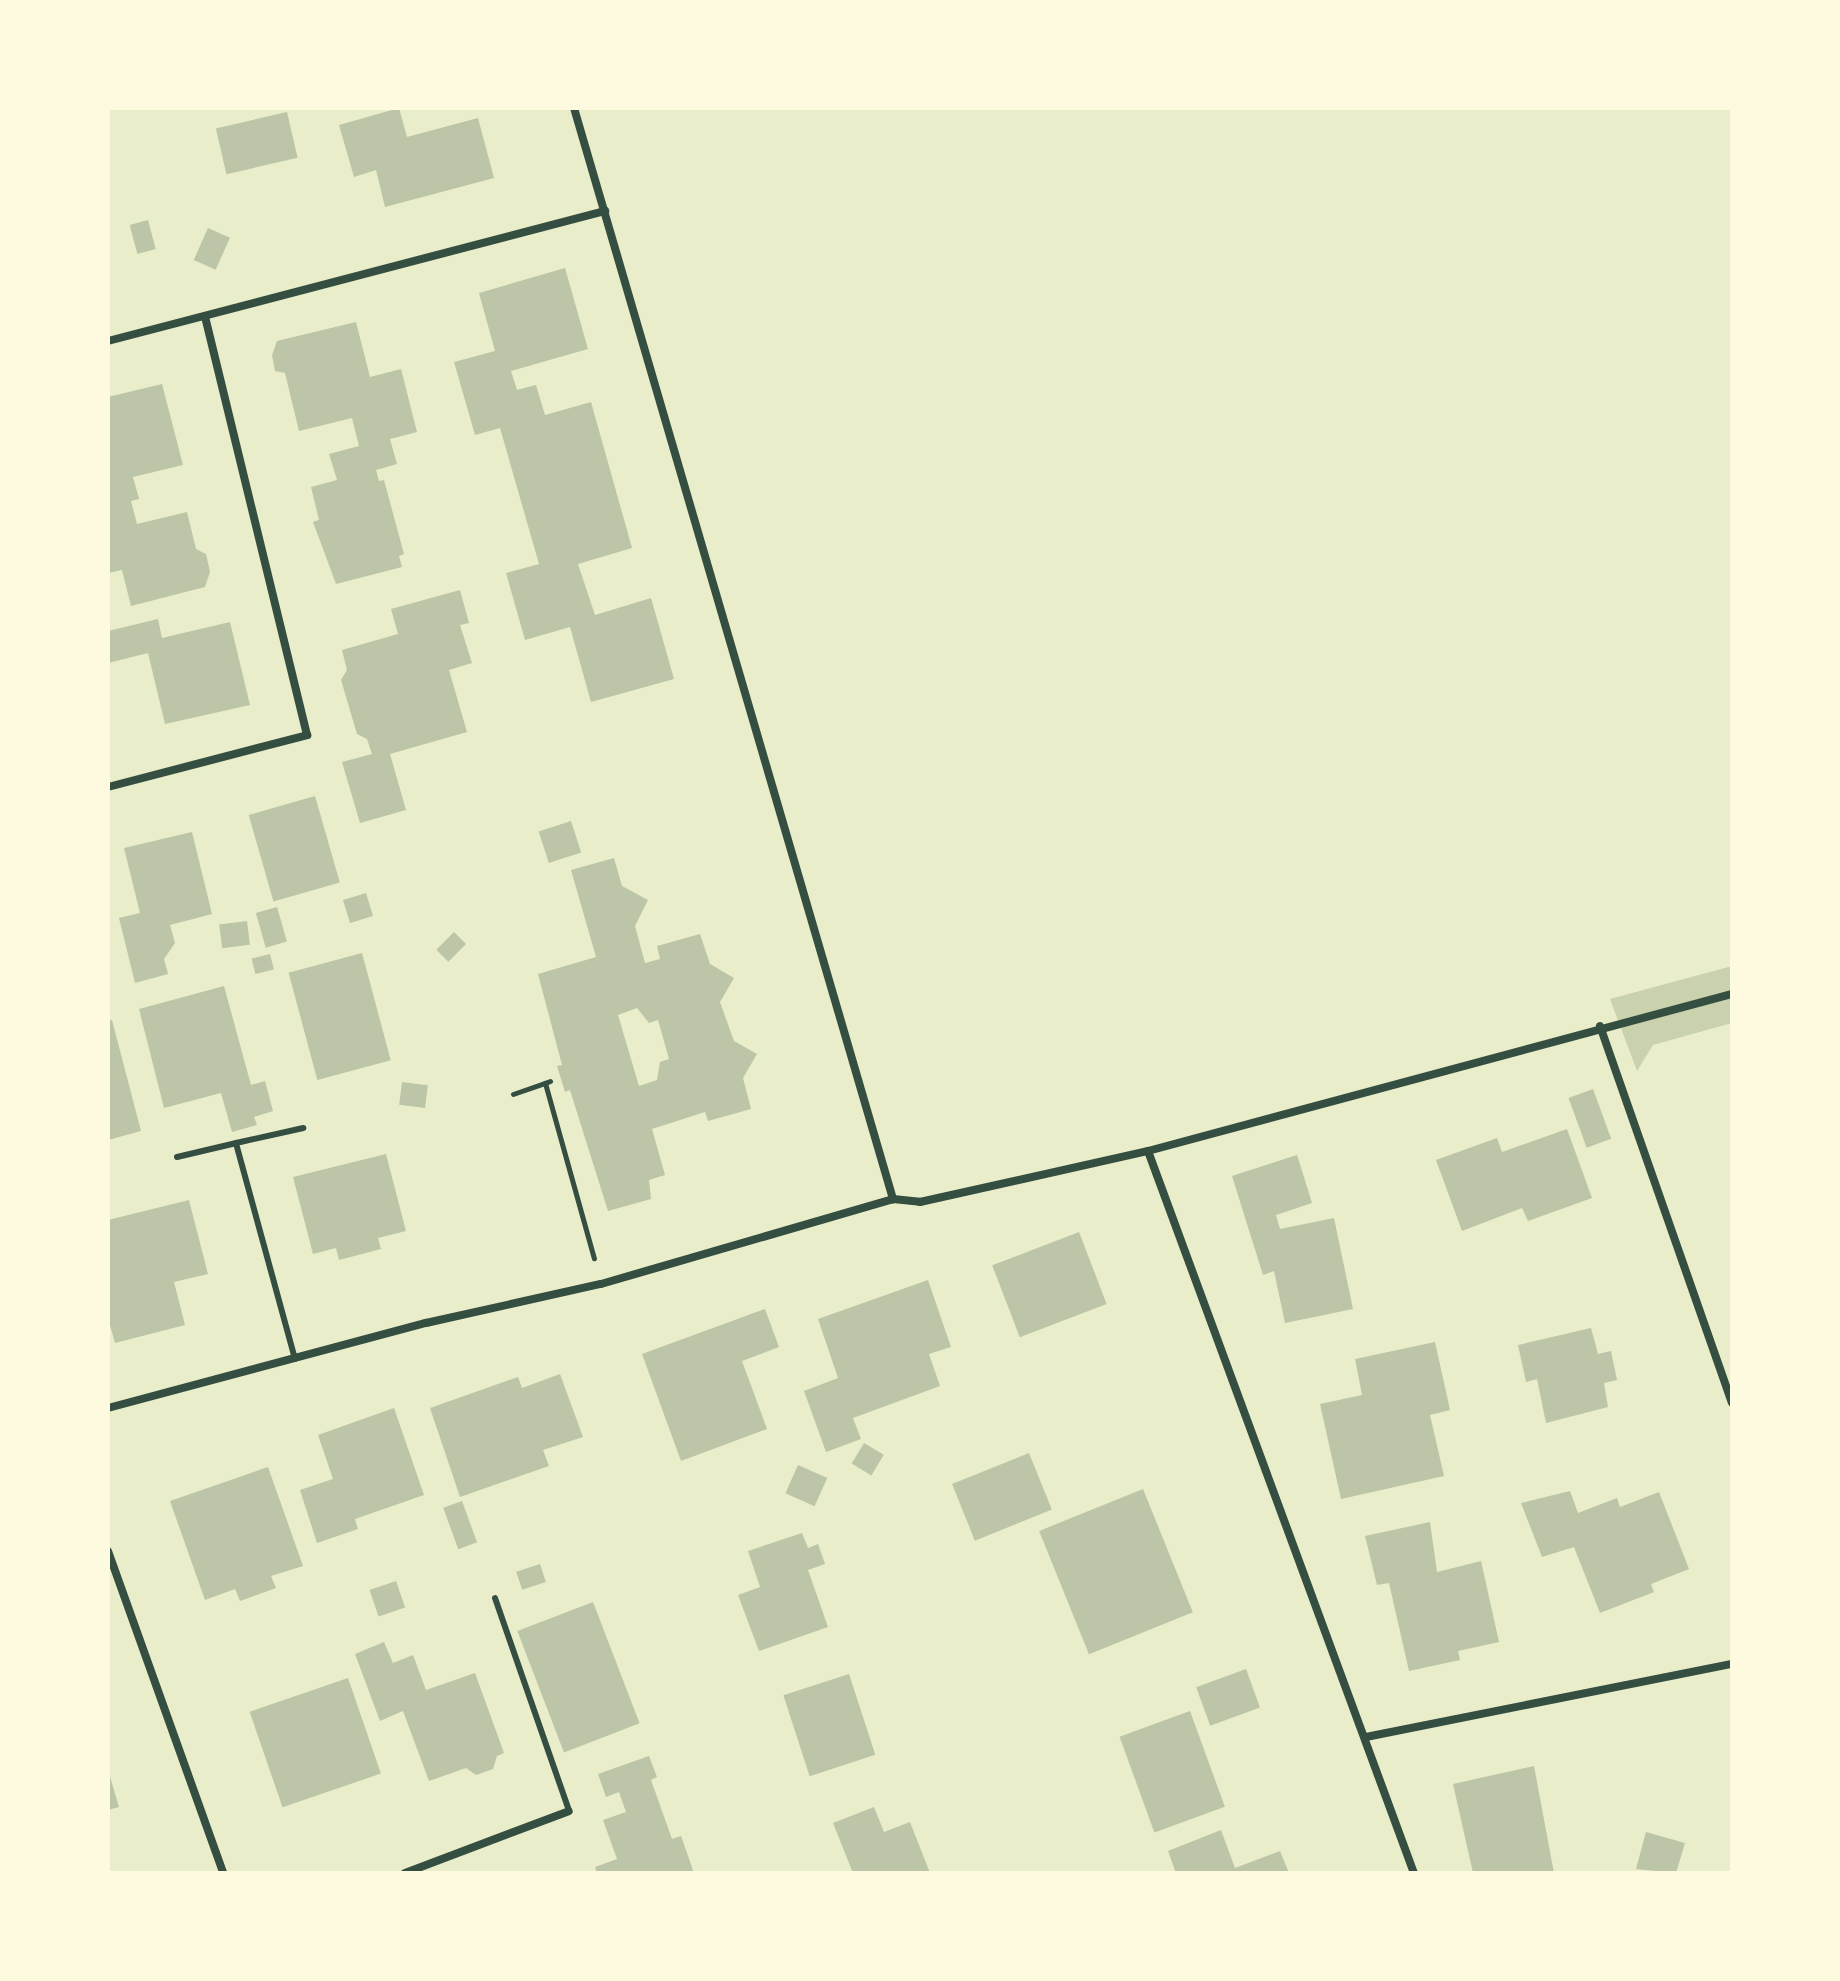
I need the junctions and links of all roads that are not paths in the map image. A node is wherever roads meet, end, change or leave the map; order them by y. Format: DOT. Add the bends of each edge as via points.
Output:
graph roads {
  1 [pos="574,108"];
  2 [pos="605,211"];
  3 [pos="205,316"];
  4 [pos="108,341"];
  5 [pos="108,787"];
  6 [pos="1732,994"];
  7 [pos="1600,1026"];
  8 [pos="303,1128"];
  9 [pos="236,1143"];
  10 [pos="1148,1151"];
  11 [pos="177,1157"];
  12 [pos="893,1199"];
  13 [pos="295,1359"];
  14 [pos="1732,1403"];
  15 [pos="108,1408"];
  16 [pos="108,1551"];
  17 [pos="495,1598"];
  18 [pos="1732,1664"];
  19 [pos="1366,1737"];
  20 [pos="569,1811"];
  21 [pos="223,1873"];
  22 [pos="405,1873"];
  23 [pos="1414,1873"];
  1 -- 2 [label="street"];
  2 -- 3 [label="street"];
  2 -- 12 [label="street"];
  3 -- 4 [label="street"];
  3 -- 5 [label="street" via="307,735"];
  6 -- 7 [label="street"];
  7 -- 10 [label="street"];
  7 -- 14 [label="street"];
  8 -- 9 [label="lane"];
  9 -- 11 [label="lane"];
  9 -- 13 [label="lane"];
  10 -- 12 [label="street" via="920,1202"];
  10 -- 19 [label="street"];
  12 -- 13 [label="street" via="601,1284"];
  13 -- 15 [label="street"];
  16 -- 21 [label="street"];
  17 -- 20 [label="lane"];
  18 -- 19 [label="street"];
  19 -- 23 [label="street"];
  20 -- 22 [label="street"];
}
